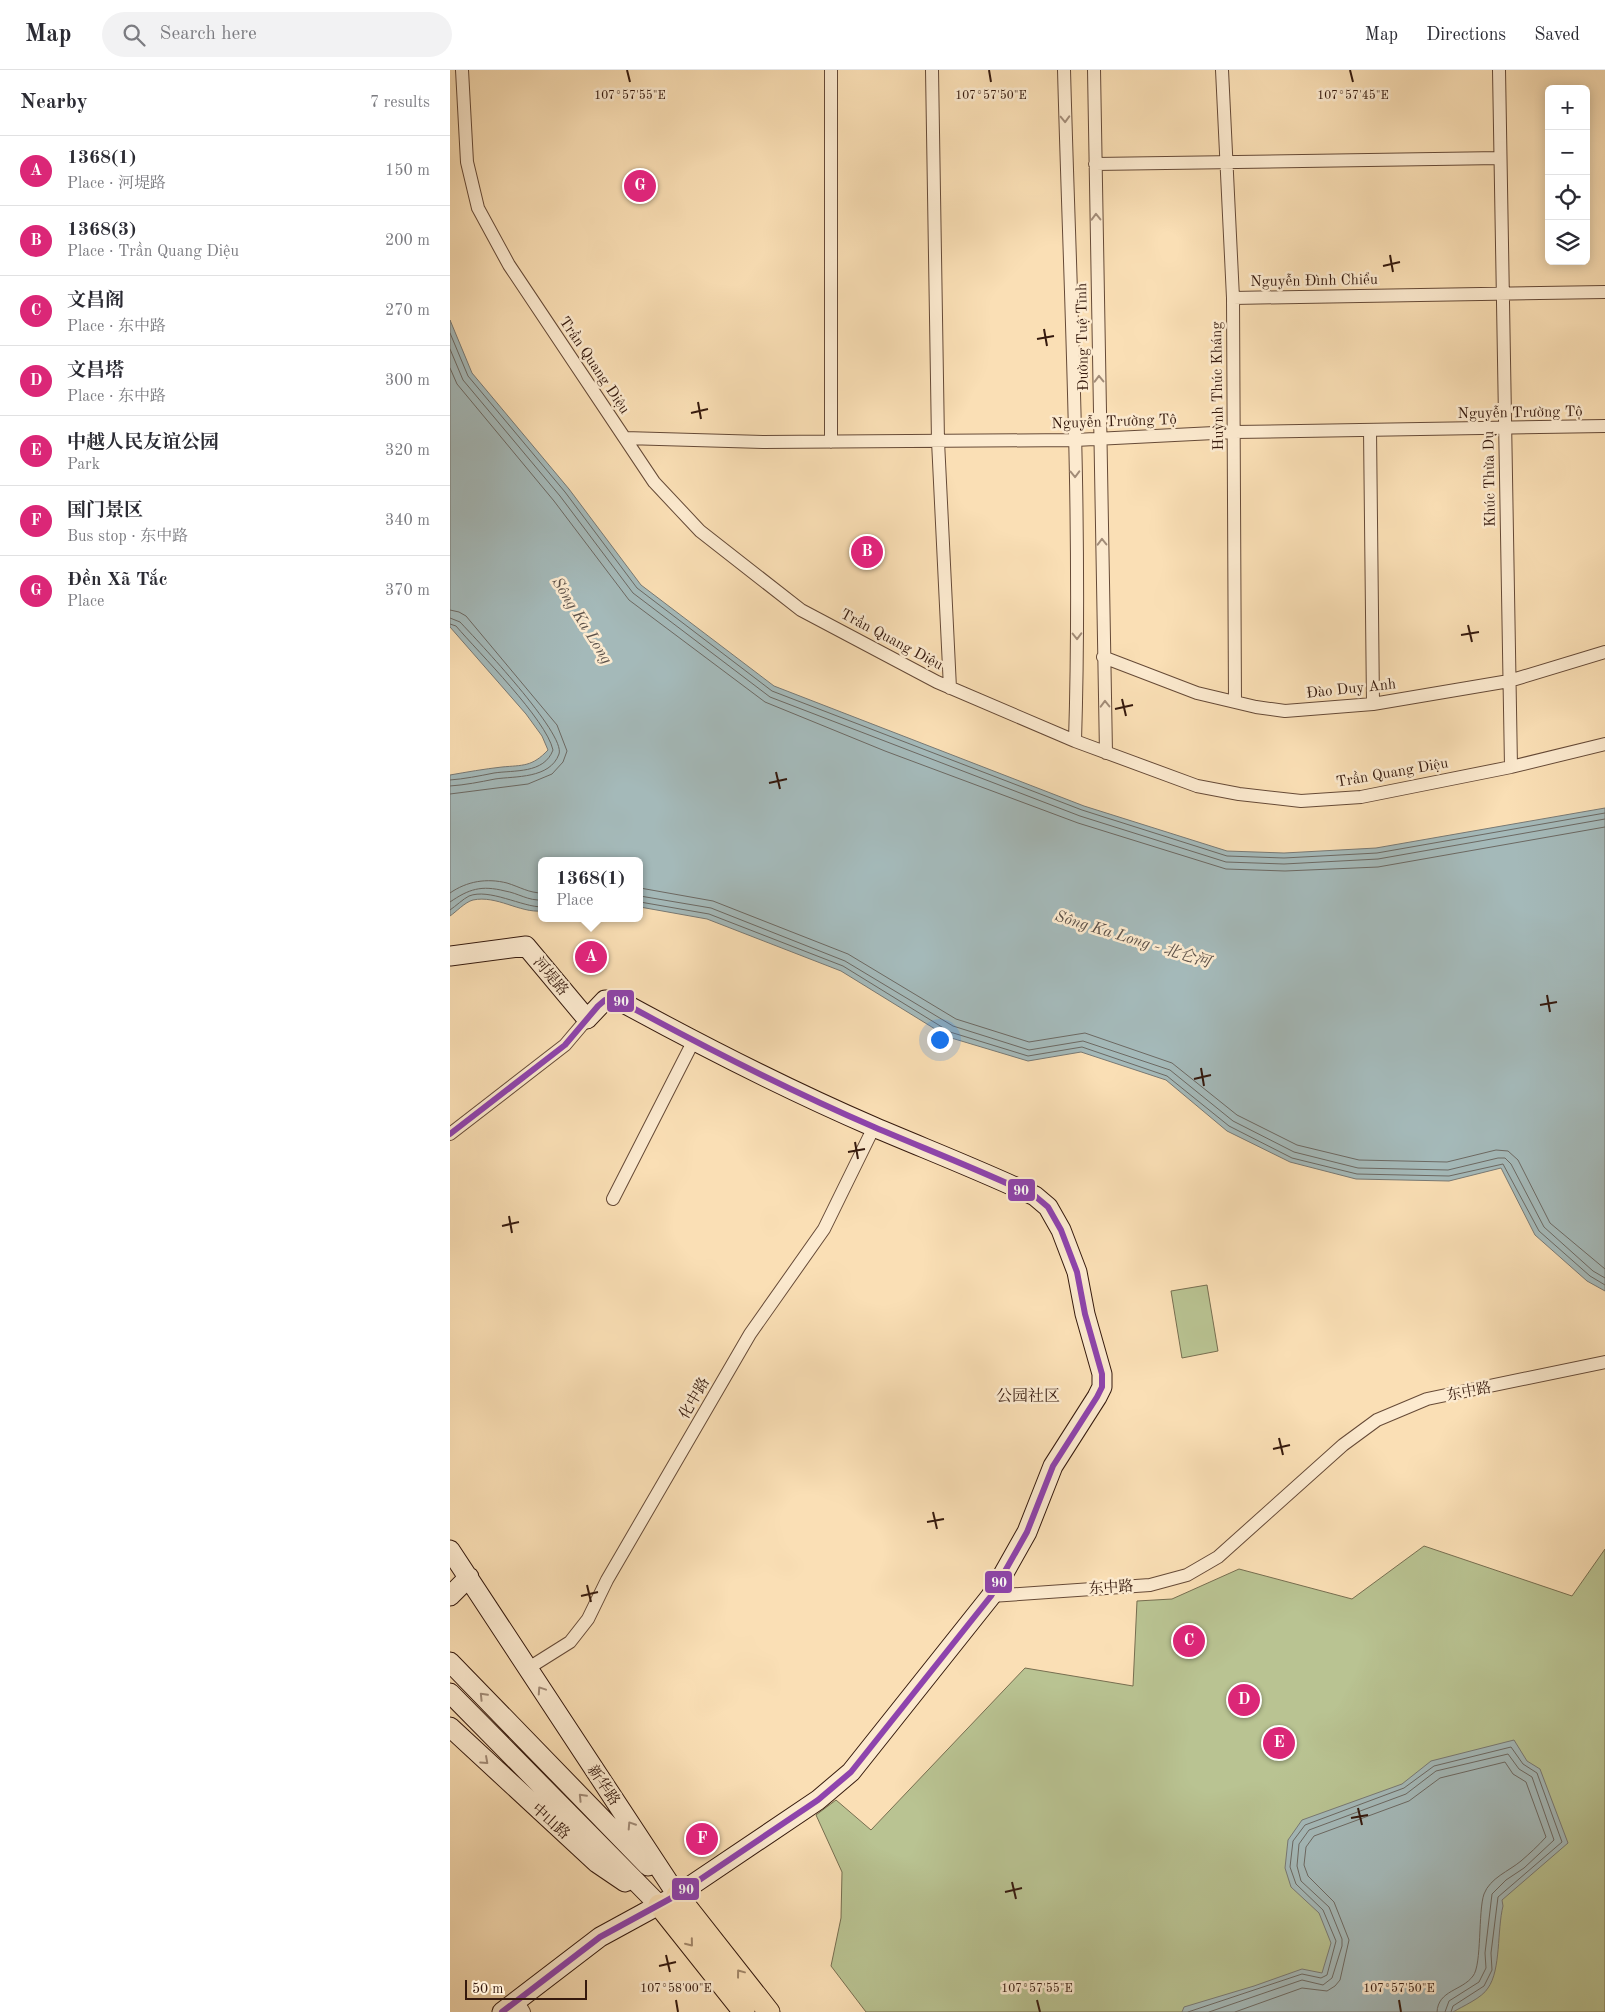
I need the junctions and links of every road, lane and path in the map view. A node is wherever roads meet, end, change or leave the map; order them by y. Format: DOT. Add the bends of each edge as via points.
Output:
graph roads {
  1 [pos="462,70"];
  2 [pos="831,70"];
  3 [pos="932,70"];
  4 [pos="1064,70"];
  5 [pos="1094,70"];
  6 [pos="1222,70"];
  7 [pos="1498,70"];
  8 [pos="1500,158"];
  9 [pos="1226,162"];
  10 [pos="1095,164"];
  11 [pos="1605,292"];
  12 [pos="1503,293"];
  13 [pos="1233,298"];
  14 [pos="1605,426"];
  15 [pos="1505,428"];
  16 [pos="1370,430"];
  17 [pos="1234,432"];
  18 [pos="625,438"];
  19 [pos="1100,438"];
  20 [pos="1075,440"];
  21 [pos="938,441"];
  22 [pos="831,442"];
  23 [pos="1605,652"];
  24 [pos="1103,657"];
  25 [pos="1509,681"];
  26 [pos="950,688"];
  27 [pos="1235,702"];
  28 [pos="1373,704"];
  29 [pos="1076,741"];
  30 [pos="1605,744"];
  31 [pos="1106,753"];
  32 [pos="1511,767"];
  33 [pos="450,956"];
  34 [pos="587,1019"];
  35 [pos="693,1042"];
  36 [pos="874,1127"];
  37 [pos="450,1134"];
  38 [pos="612,1199"];
  39 [pos="1605,1362"];
  40 [pos="450,1550"];
  41 [pos="469,1577"];
  42 [pos="450,1596"];
  43 [pos="991,1596"];
  44 [pos="450,1662"];
  45 [pos="527,1670"];
  46 [pos="450,1693"];
  47 [pos="450,1727"];
  48 [pos="668,1900"];
  49 [pos="520,2006"];
  50 [pos="502,2012"];
  51 [pos="744,2012"];
  52 [pos="769,2012"];
  1 -- 18 [label="street, Trần Quang Diệu" via="467,162 478,208 509,265"];
  2 -- 22 [label="street"];
  3 -- 21 [label="street"];
  4 -- 20 [label="street, Đường Tuệ Tĩnh, one-way"];
  5 -- 10 [label="street, Đường Tuệ Tĩnh"];
  6 -- 9 [label="street, Huỳnh Thúc Kháng"];
  7 -- 8 [label="street, Khúc Thừa Dụ"];
  8 -- 9 [label="street"];
  8 -- 12 [label="street, Khúc Thừa Dụ"];
  9 -- 10 [label="street"];
  9 -- 13 [label="street, Huỳnh Thúc Kháng"];
  19 -- 10 [label="street, Đường Tuệ Tĩnh, one-way"];
  11 -- 12 [label="street, Nguyễn Đình Chiểu"];
  12 -- 13 [label="street, Nguyễn Đình Chiểu"];
  12 -- 15 [label="street, Khúc Thừa Dụ"];
  13 -- 17 [label="street, Huỳnh Thúc Kháng"];
  14 -- 15 [label="street, Nguyễn Trường Tộ"];
  15 -- 16 [label="street, Nguyễn Trường Tộ"];
  15 -- 25 [label="street, Khúc Thừa Dụ"];
  16 -- 17 [label="street, Nguyễn Trường Tộ"];
  16 -- 28 [label="street"];
  17 -- 19 [label="street, Nguyễn Trường Tộ"];
  17 -- 27 [label="street, Huỳnh Thúc Kháng"];
  18 -- 22 [label="street, Nguyễn Trường Tộ"];
  18 -- 26 [label="street, Trần Quang Diệu" via="654,482 700,531 756,577 801,610"];
  19 -- 20 [label="street, Nguyễn Trường Tộ"];
  24 -- 19 [label="street, Đường Tuệ Tĩnh, one-way"];
  20 -- 21 [label="street, Nguyễn Trường Tộ"];
  20 -- 29 [label="street, Đường Tuệ Tĩnh, one-way"];
  21 -- 22 [label="street, Nguyễn Trường Tộ"];
  21 -- 26 [label="street"];
  23 -- 25 [label="street, Đào Duy Anh"];
  24 -- 27 [label="street, Đào Duy Anh" via="1197,693"];
  31 -- 24 [label="street, Đường Tuệ Tĩnh, one-way"];
  25 -- 28 [label="street, Đào Duy Anh"];
  25 -- 32 [label="street, Khúc Thừa Dụ"];
  26 -- 29 [label="street, Trần Quang Diệu"];
  27 -- 28 [label="street, Đào Duy Anh" via="1285,711"];
  29 -- 31 [label="street, Trần Quang Diệu"];
  30 -- 32 [label="street, Trần Quang Diệu"];
  31 -- 32 [label="street, Trần Quang Diệu" via="1197,786 1301,801 1361,797"];
  33 -- 34 [label="street, 河堤路" via="526,946"];
  34 -- 35 [label="street" via="605,1000 618,1000"];
  34 -- 37 [label="street" via="565,1045"];
  35 -- 36 [label="street"];
  35 -- 38 [label="street"];
  36 -- 43 [label="street" via="1035,1196 1048,1207 1061,1230 1077,1272 1102,1374 1102,1387 1053,1466 1026,1532"];
  36 -- 45 [label="street, 化中路" via="824,1229 750,1334 584,1624 570,1642"];
  39 -- 43 [label="street, 东中路" via="1427,1399 1377,1420 1343,1445 1218,1557 1187,1575 1150,1585"];
  40 -- 41 [label="street, 新华路"];
  41 -- 42 [label="street"];
  41 -- 45 [label="street, 新华路"];
  43 -- 48 [label="street" via="851,1772 818,1800"];
  48 -- 44 [label="street, one-way" via="541,1756"];
  48 -- 45 [label="street, 新华路, one-way"];
  46 -- 48 [label="street" via="527,1771"];
  47 -- 48 [label="street, 中山路, one-way" via="596,1863"];
  48 -- 49 [label="street" via="600,1937"];
  48 -- 51 [label="main road, 新华路, one-way"];
  52 -- 48 [label="main road, 新华路, one-way"];
  49 -- 50 [label="street"];
}
